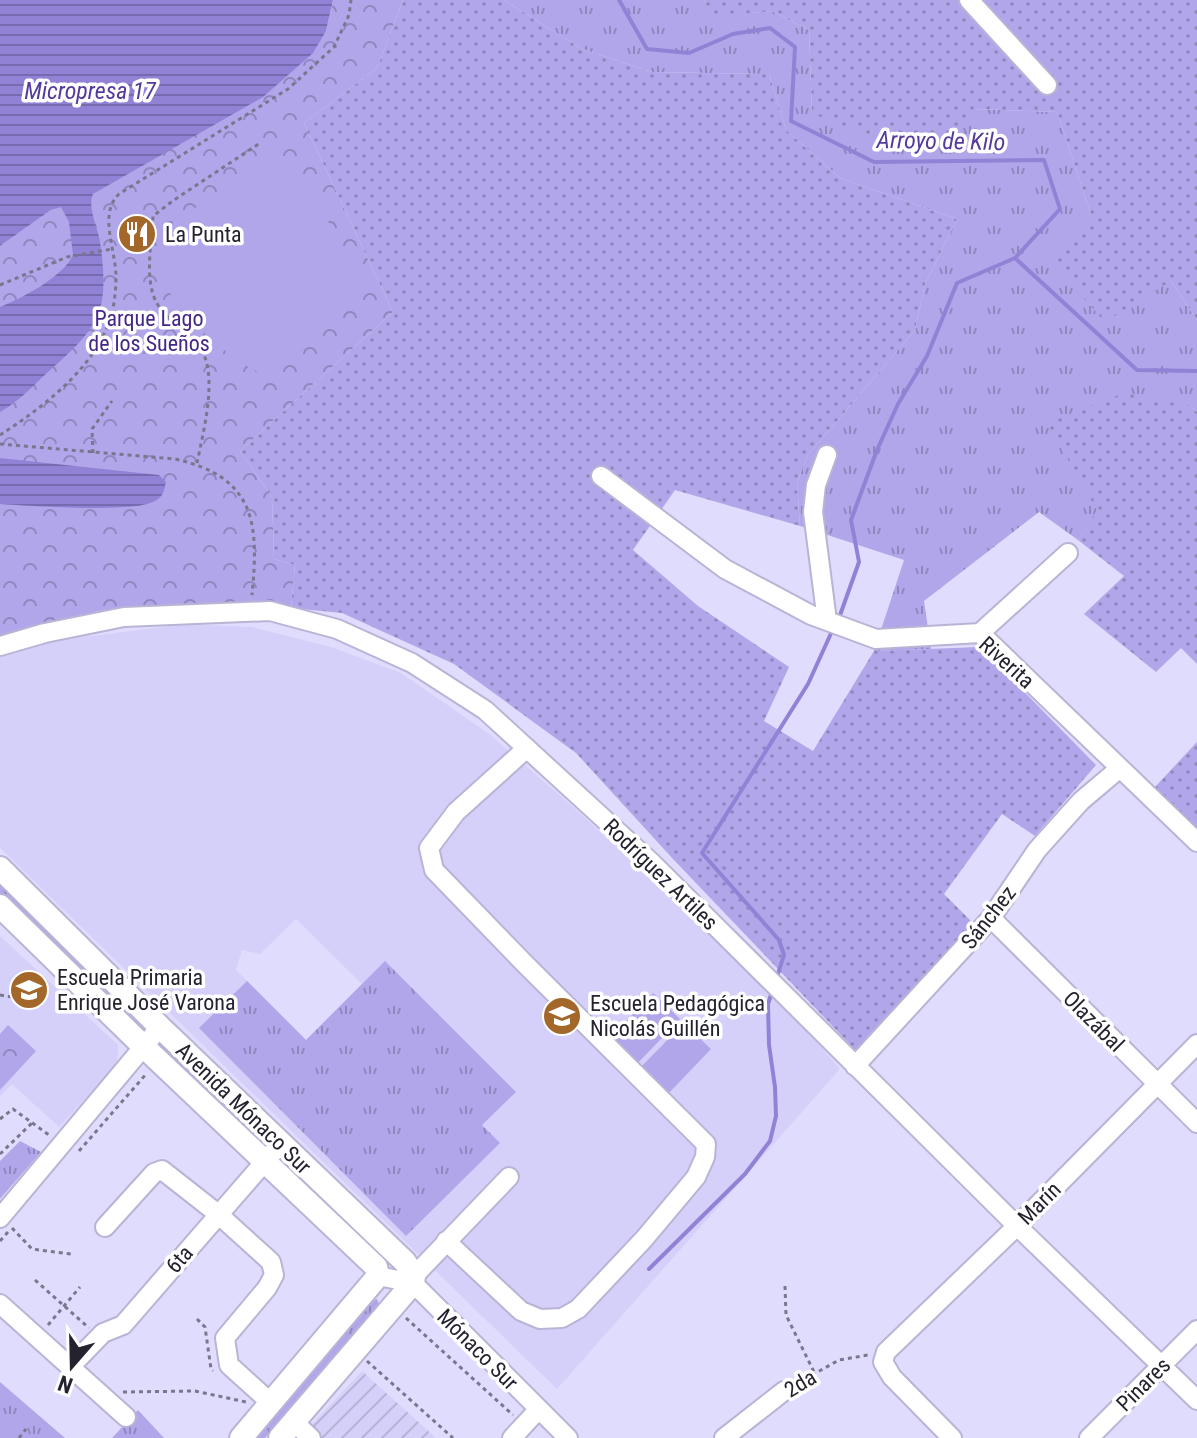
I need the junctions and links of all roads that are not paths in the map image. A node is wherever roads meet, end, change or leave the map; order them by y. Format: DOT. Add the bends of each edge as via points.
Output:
graph roads {
  1 [pos="969,0"];
  2 [pos="1047,85"];
  3 [pos="827,455"];
  4 [pos="601,476"];
  5 [pos="1068,553"];
  6 [pos="827,621"];
  7 [pos="980,633"];
  8 [pos="0,646"];
  9 [pos="527,748"];
  10 [pos="1120,768"];
  11 [pos="1197,842"];
  12 [pos="0,868"];
  13 [pos="0,906"];
  14 [pos="991,918"];
  15 [pos="160,1027"];
  16 [pos="1197,1044"];
  17 [pos="143,1046"];
  18 [pos="855,1066"];
  19 [pos="1157,1084"];
  20 [pos="1197,1123"];
  21 [pos="281,1143"];
  22 [pos="265,1161"];
  23 [pos="509,1177"];
  24 [pos="218,1214"];
  25 [pos="6,1223"];
  26 [pos="1017,1226"];
  27 [pos="105,1227"];
  28 [pos="446,1241"];
  29 [pos="378,1276"];
  30 [pos="413,1279"];
  31 [pos="0,1304"];
  32 [pos="1197,1330"];
  33 [pos="71,1366"];
  34 [pos="1161,1366"];
  35 [pos="784,1391"];
  36 [pos="1197,1400"];
  37 [pos="262,1403"];
  38 [pos="538,1410"];
  39 [pos="126,1417"];
  40 [pos="287,1430"];
  41 [pos="518,1432"];
  42 [pos="241,1438"];
  43 [pos="311,1438"];
  44 [pos="568,1438"];
  45 [pos="724,1438"];
  46 [pos="952,1438"];
  47 [pos="1089,1438"];
  1 -- 2 [label="street"];
  3 -- 6 [label="street" via="813,512"];
  4 -- 6 [label="street, Riverita" via="725,569"];
  5 -- 7 [label="street"];
  6 -- 7 [label="street, Riverita" via="876,639"];
  7 -- 10 [label="street, Riverita"];
  8 -- 9 [label="street, Rodríguez Artiles" via="124,617 270,611 337,629 412,663 485,710"];
  9 -- 18 [label="street, Rodríguez Artiles" via="652,863"];
  9 -- 28 [label="street" via="456,812 429,848 434,870 706,1144 705,1157 696,1177 644,1239 578,1309 562,1318 540,1319 521,1311"];
  10 -- 11 [label="street, Riverita"];
  10 -- 14 [label="street, Sánchez" via="1037,850"];
  12 -- 15 [label="main road, Avenida Mónaco Sur"];
  13 -- 17 [label="main road, Avenida Mónaco Sur"];
  14 -- 18 [label="street, Sánchez"];
  14 -- 19 [label="street, Olazábal"];
  15 -- 17 [label="street"];
  15 -- 21 [label="main road, Avenida Mónaco Sur"];
  16 -- 19 [label="street, Marín"];
  17 -- 22 [label="main road, Avenida Mónaco Sur"];
  17 -- 25 [label="street" via="62,1144"];
  18 -- 26 [label="street, Rodríguez Artiles"];
  19 -- 20 [label="street, Olazábal"];
  19 -- 26 [label="street, Marín"];
  21 -- 22 [label="street, 6ta"];
  21 -- 30 [label="main road, Avenida Mónaco Sur" via="405,1262"];
  22 -- 24 [label="street, 6ta"];
  22 -- 29 [label="main road, Avenida Mónaco Sur" via="376,1267"];
  23 -- 28 [label="street"];
  24 -- 27 [label="street" via="162,1170"];
  24 -- 33 [label="street, 6ta" via="123,1325 103,1333"];
  24 -- 37 [label="street" via="271,1262 274,1275 267,1288 225,1338 229,1365"];
  26 -- 34 [label="street, Rodríguez Artiles"];
  26 -- 46 [label="street, Marín" via="885,1357 892,1377"];
  28 -- 30 [label="street"];
  29 -- 30 [label="street"];
  29 -- 37 [label="main road"];
  30 -- 38 [label="street, Mónaco Sur"];
  30 -- 40 [label="main road"];
  31 -- 33 [label="street"];
  32 -- 34 [label="street, Pinares"];
  33 -- 39 [label="street"];
  34 -- 36 [label="street, Rodríguez Artiles"];
  34 -- 47 [label="street, Pinares"];
  35 -- 45 [label="street, 2da"];
  37 -- 42 [label="main road"];
  38 -- 41 [label="street"];
  38 -- 44 [label="street, Mónaco Sur"];
  40 -- 43 [label="street"];
}
